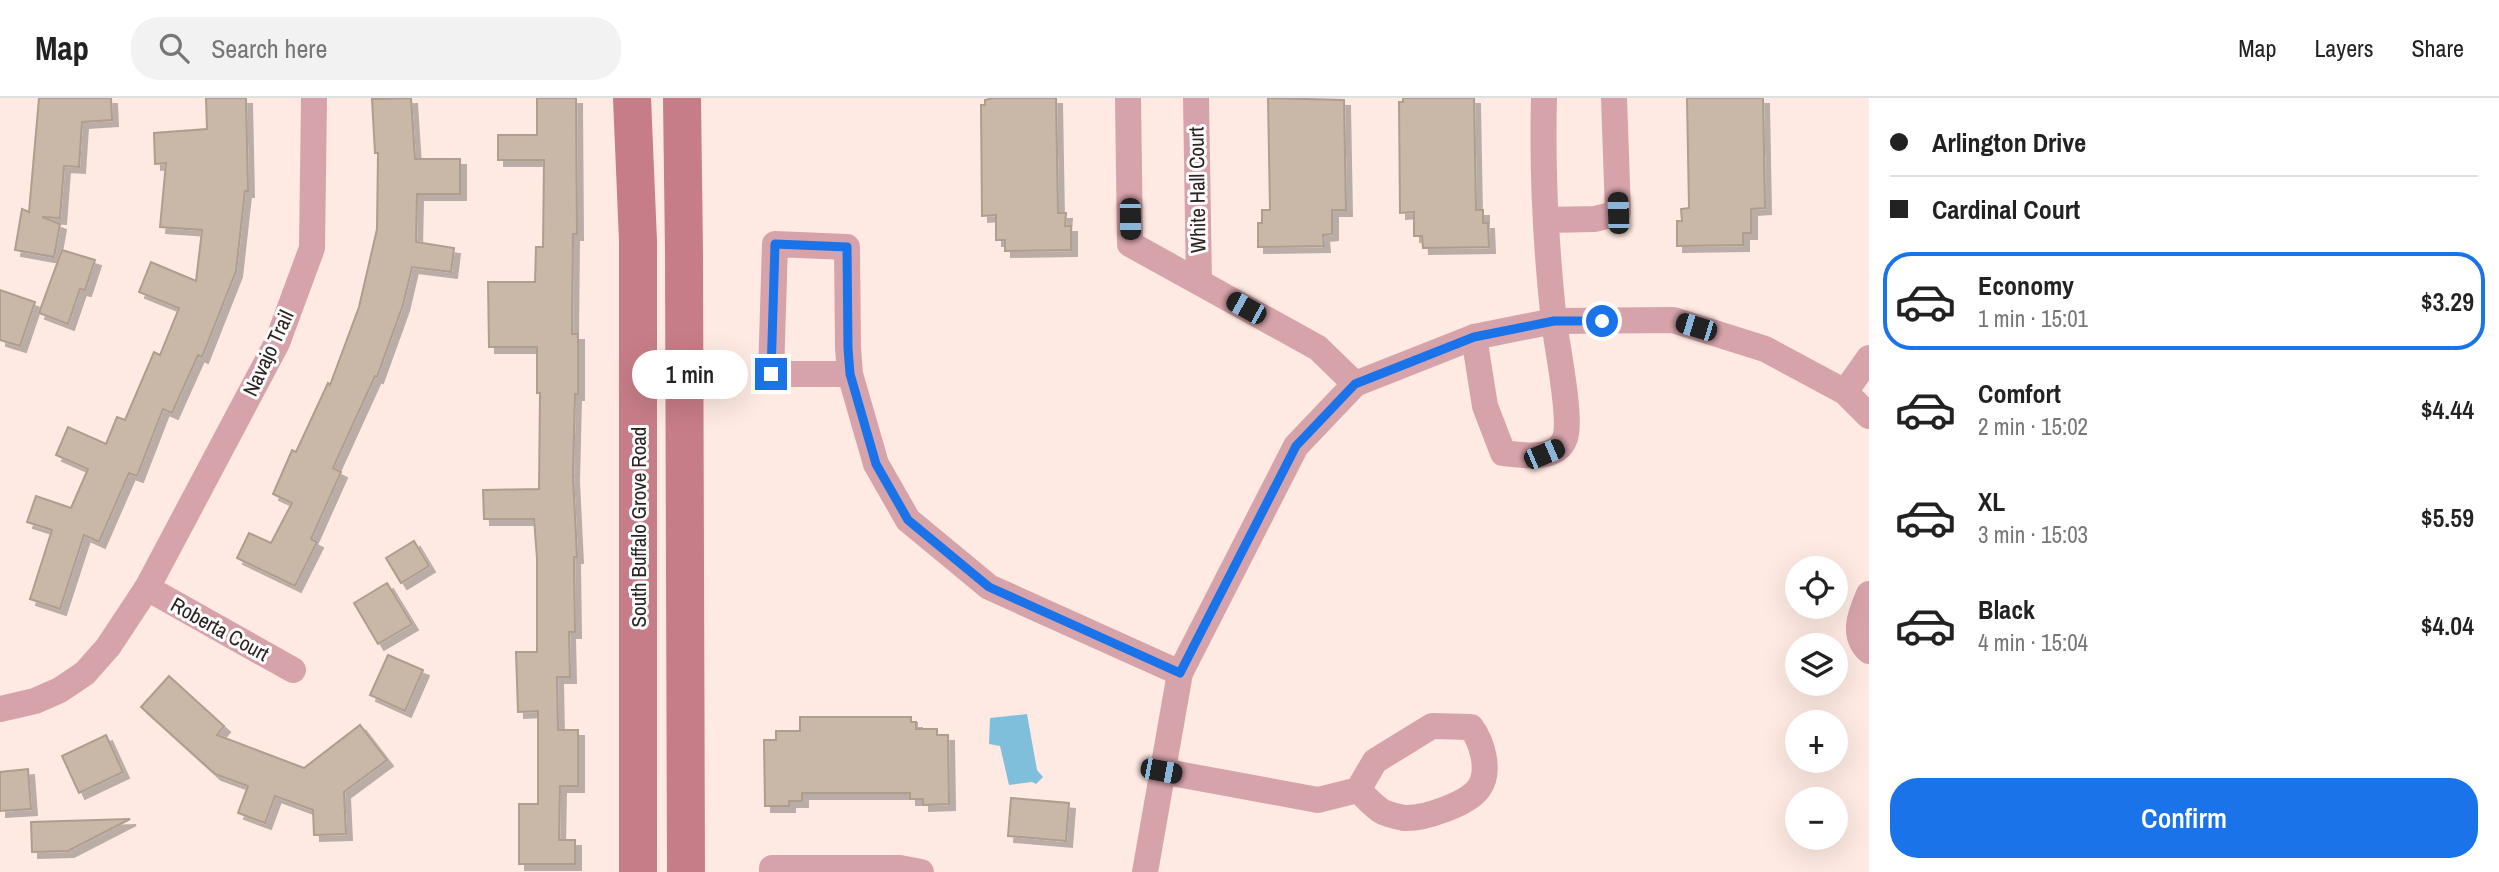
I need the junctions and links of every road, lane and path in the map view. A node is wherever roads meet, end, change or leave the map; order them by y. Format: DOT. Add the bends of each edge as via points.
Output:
graph roads {
  1 [pos="314,98"];
  2 [pos="632,98"];
  3 [pos="682,98"];
  4 [pos="1128,98"];
  5 [pos="1196,98"];
  6 [pos="1544,98"];
  7 [pos="1614,98"];
  8 [pos="1546,220"];
  9 [pos="1199,282"];
  10 [pos="1554,321"];
  11 [pos="1474,337"];
  12 [pos="1869,358"];
  13 [pos="850,374"];
  14 [pos="1355,384"];
  15 [pos="1845,392"];
  16 [pos="1869,416"];
  17 [pos="147,589"];
  18 [pos="1869,594"];
  19 [pos="1869,651"];
  20 [pos="293,670"];
  21 [pos="1180,673"];
  22 [pos="0,709"];
  23 [pos="1161,771"];
  24 [pos="1359,790"];
  25 [pos="638,872"];
  26 [pos="686,872"];
  27 [pos="772,872"];
  28 [pos="921,872"];
  29 [pos="1145,872"];
  1 -- 17 [label="street, Navajo Trail" via="312,248 277,343"];
  2 -- 25 [label="main road, South Buffalo Grove Road" via="638,241"];
  3 -- 26 [label="main road"];
  4 -- 9 [label="street, White Hall Court" via="1130,244"];
  5 -- 9 [label="street, White Hall Court"];
  6 -- 8 [label="street"];
  7 -- 8 [label="street" via="1618,213 1595,219"];
  8 -- 10 [label="street"];
  9 -- 14 [label="street, White Hall Court" via="1318,348"];
  10 -- 11 [label="street"];
  10 -- 11 [label="street" via="1566,438 1560,447 1544,454 1503,453 1485,406"];
  10 -- 15 [label="street" via="1673,320 1765,349"];
  11 -- 14 [label="street"];
  12 -- 15 [label="street"];
  13 -- 13 [label="street" via="847,247 775,244 771,374"];
  13 -- 21 [label="street" via="876,464 908,520 989,587"];
  14 -- 21 [label="street" via="1296,446"];
  15 -- 16 [label="street"];
  17 -- 20 [label="street, Roberta Court"];
  17 -- 22 [label="street, Navajo Trail" via="85,673 35,701"];
  18 -- 19 [label="street" via="1858,623 1862,645"];
  21 -- 23 [label="street"];
  23 -- 24 [label="street" via="1318,800"];
  23 -- 29 [label="street"];
  24 -- 24 [label="street" via="1382,811 1404,818 1434,813 1468,800 1481,786 1484,752 1471,727 1433,726 1375,761"];
  27 -- 28 [label="street" via="772,868 900,868"];
}
